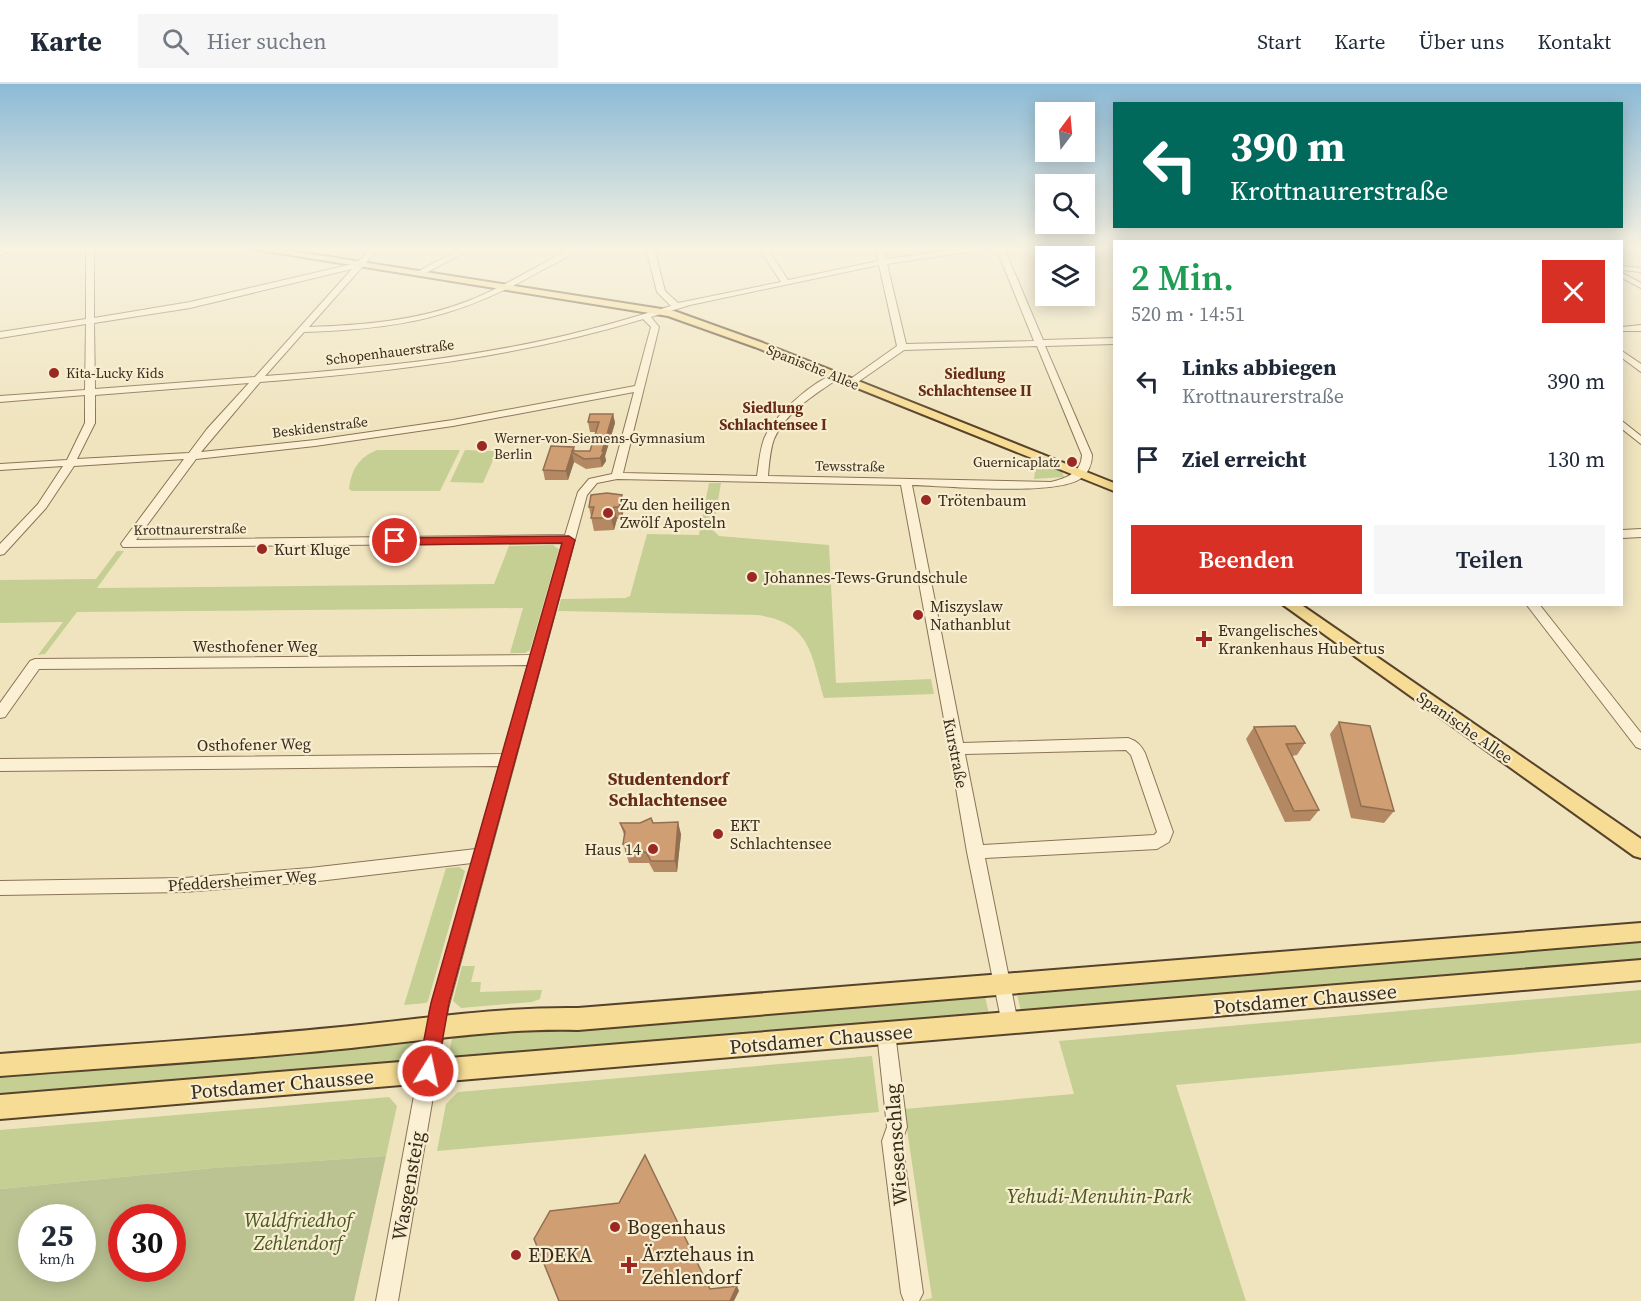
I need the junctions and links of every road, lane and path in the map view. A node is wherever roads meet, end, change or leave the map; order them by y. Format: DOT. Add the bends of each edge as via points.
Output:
graph roads {
  1 [pos="90,305"];
  2 [pos="185,305"];
  3 [pos="324,305"];
  4 [pos="465,305"];
  5 [pos="617,305"];
  6 [pos="675,305"];
  7 [pos="687,305"];
  8 [pos="893,305"];
  9 [pos="1024,305"];
  10 [pos="677,307"];
  11 [pos="663,312"];
  12 [pos="646,317"];
  13 [pos="90,321"];
  14 [pos="1641,328"];
  15 [pos="1623,329"];
  16 [pos="301,330"];
  17 [pos="0,335"];
  18 [pos="1113,342"];
  19 [pos="1040,343"];
  20 [pos="902,347"];
  21 [pos="1623,355"];
  22 [pos="1641,369"];
  23 [pos="836,376"];
  24 [pos="256,380"];
  25 [pos="852,382"];
  26 [pos="640,388"];
  27 [pos="91,391"];
  28 [pos="0,399"];
  29 [pos="1623,425"];
  30 [pos="1623,437"];
  31 [pos="1639,438"];
  32 [pos="190,456"];
  33 [pos="70,463"];
  34 [pos="0,467"];
  35 [pos="1080,473"];
  36 [pos="616,476"];
  37 [pos="762,479"];
  38 [pos="906,482"];
  39 [pos="1113,487"];
  40 [pos="1623,524"];
  41 [pos="1635,534"];
  42 [pos="569,540"];
  43 [pos="0,551"];
  44 [pos="1292,606"];
  45 [pos="1534,606"];
  46 [pos="536,660"];
  47 [pos="0,713"];
  48 [pos="1641,743"];
  49 [pos="955,749"];
  50 [pos="508,760"];
  51 [pos="0,765"];
  52 [pos="1641,850"];
  53 [pos="975,852"];
  54 [pos="482,855"];
  55 [pos="0,888"];
  56 [pos="1641,932"];
  57 [pos="1641,970"];
  58 [pos="1001,984"];
  59 [pos="1009,1023"];
  60 [pos="435,1026"];
  61 [pos="886,1033"];
  62 [pos="0,1065"];
  63 [pos="428,1071"];
  64 [pos="0,1107"];
  65 [pos="912,1293"];
  66 [pos="387,1301"];
  1 -- 13 [label="street"];
  2 -- 13 [label="street"];
  3 -- 16 [label="street, Krottnaurerstraße"];
  4 -- 16 [label="street" via="420,319"];
  5 -- 11 [label="main road, Spanische Allee"];
  6 -- 10 [label="street"];
  7 -- 10 [label="street, Schopenhauerstraße"];
  8 -- 20 [label="street"];
  9 -- 19 [label="street"];
  10 -- 11 [label="street, Schopenhauerstraße"];
  11 -- 12 [label="street, Schopenhauerstraße"];
  11 -- 23 [label="main road, Spanische Allee"];
  12 -- 24 [label="street, Schopenhauerstraße" via="485,354"];
  12 -- 26 [label="street" via="655,327"];
  13 -- 17 [label="street"];
  13 -- 27 [label="street"];
  14 -- 15 [label="street"];
  16 -- 24 [label="street, Krottnaurerstraße"];
  18 -- 19 [label="street"];
  19 -- 20 [label="street"];
  19 -- 35 [label="street" via="1087,455 1088,462"];
  20 -- 25 [label="street"];
  21 -- 22 [label="street"];
  23 -- 25 [label="main road, Spanische Allee"];
  23 -- 37 [label="street" via="798,402 778,424 768,444"];
  24 -- 27 [label="street, Schopenhauerstraße"];
  24 -- 32 [label="street, Krottnaurerstraße"];
  25 -- 35 [label="main road, Spanische Allee"];
  26 -- 32 [label="street, Beskidenstraße" via="382,434"];
  26 -- 36 [label="street"];
  27 -- 28 [label="street, Schopenhauerstraße"];
  27 -- 33 [label="street" via="90,423"];
  29 -- 31 [label="street"];
  30 -- 31 [label="street"];
  32 -- 33 [label="street, Beskidenstraße"];
  32 -- 42 [label="street, Krottnaurerstraße" via="127,544"];
  33 -- 34 [label="street, Beskidenstraße"];
  33 -- 43 [label="street" via="42,506"];
  35 -- 38 [label="street, Tewsstraße" via="1070,481 1051,485"];
  35 -- 39 [label="main road, Spanische Allee"];
  36 -- 37 [label="street, Tewsstraße"];
  36 -- 42 [label="street, Wasgensteig" via="599,479 584,489"];
  37 -- 38 [label="street, Tewsstraße"];
  38 -- 49 [label="street, Kurstraße"];
  40 -- 41 [label="street"];
  42 -- 46 [label="street, Wasgensteig"];
  44 -- 52 [label="main road, Spanische Allee"];
  45 -- 48 [label="street"];
  46 -- 47 [label="street, Westhofener Weg" via="35,664"];
  46 -- 50 [label="street, Wasgensteig"];
  49 -- 53 [label="street, Kurstraße"];
  49 -- 53 [label="street" via="1128,744 1138,753 1165,832 1157,842"];
  50 -- 51 [label="street, Osthofener Weg"];
  50 -- 54 [label="street, Wasgensteig"];
  53 -- 58 [label="street, Kurstraße"];
  54 -- 55 [label="street, Pfeddersheimer Weg" via="184,885"];
  54 -- 60 [label="street, Wasgensteig"];
  56 -- 58 [label="main road"];
  57 -- 59 [label="main road, Potsdamer Chaussee"];
  58 -- 59 [label="street, Kurstraße"];
  58 -- 60 [label="main road" via="578,1019"];
  59 -- 61 [label="main road, Potsdamer Chaussee"];
  60 -- 62 [label="main road" via="352,1037"];
  60 -- 63 [label="street, Wasgensteig"];
  61 -- 63 [label="main road, Potsdamer Chaussee"];
  61 -- 65 [label="street, Wiesenschlag" via="897,1127 892,1141"];
  63 -- 64 [label="main road, Potsdamer Chaussee"];
  63 -- 66 [label="street, Wasgensteig"];
}
